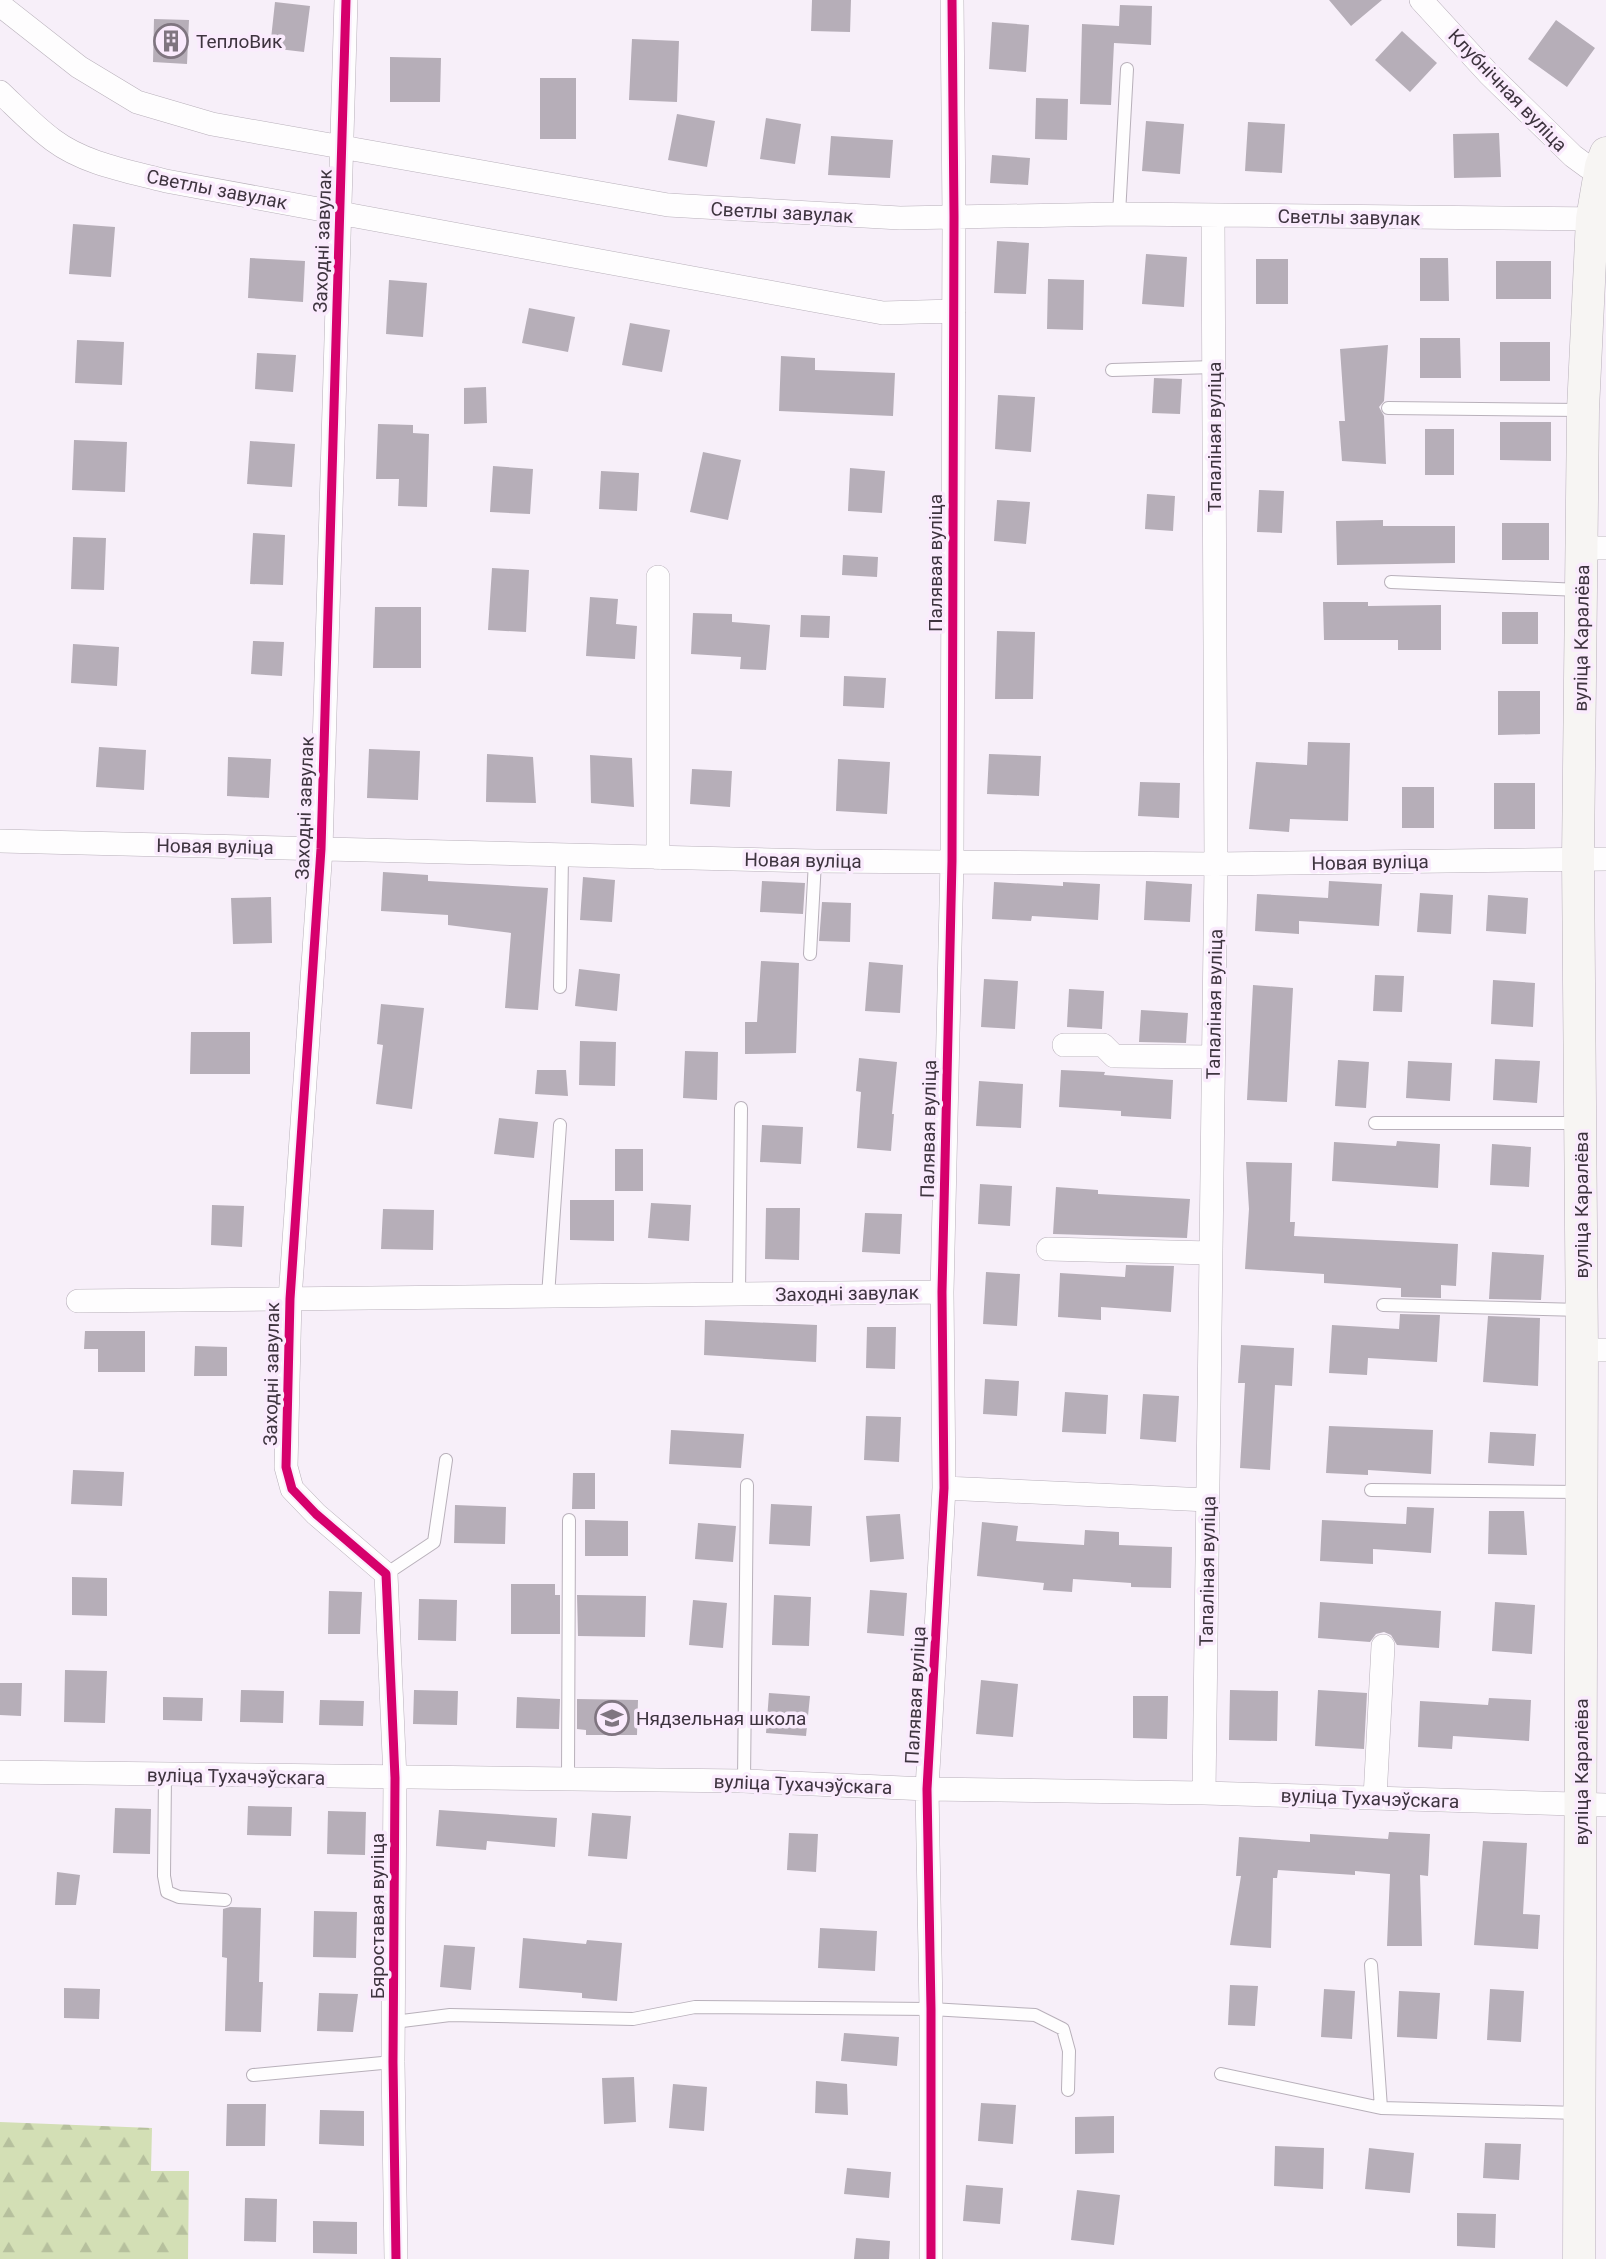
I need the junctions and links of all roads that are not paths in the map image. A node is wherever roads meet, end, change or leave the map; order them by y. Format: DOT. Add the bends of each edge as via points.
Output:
graph roads {
  1 [pos="346,0"];
  2 [pos="952,0"];
  3 [pos="1421,0"];
  4 [pos="0,5"];
  5 [pos="1127,69"];
  6 [pos="0,92"];
  7 [pos="343,148"];
  8 [pos="1604,160"];
  9 [pos="341,213"];
  10 [pos="1119,214"];
  11 [pos="1213,215"];
  12 [pos="954,217"];
  13 [pos="1599,219"];
  14 [pos="954,311"];
  15 [pos="1214,367"];
  16 [pos="1112,370"];
  17 [pos="1388,408"];
  18 [pos="1583,411"];
  19 [pos="1594,548"];
  20 [pos="657,577"];
  21 [pos="1391,582"];
  22 [pos="1581,590"];
  23 [pos="0,841"];
  24 [pos="321,849"];
  25 [pos="562,856"];
  26 [pos="658,858"];
  27 [pos="1592,858"];
  28 [pos="815,861"];
  29 [pos="952,861"];
  30 [pos="1216,864"];
  31 [pos="810,954"];
  32 [pos="560,987"];
  33 [pos="1064,1045"];
  34 [pos="1213,1057"];
  35 [pos="741,1108"];
  36 [pos="1375,1123"];
  37 [pos="1580,1123"];
  38 [pos="560,1125"];
  39 [pos="1048,1249"];
  40 [pos="1211,1253"];
  41 [pos="942,1292"];
  42 [pos="738,1294"];
  43 [pos="548,1296"];
  44 [pos="290,1299"];
  45 [pos="78,1301"];
  46 [pos="1382,1305"];
  47 [pos="1581,1310"];
  48 [pos="1594,1350"];
  49 [pos="446,1460"];
  50 [pos="747,1485"];
  51 [pos="944,1488"];
  52 [pos="1371,1490"];
  53 [pos="1581,1492"];
  54 [pos="1208,1500"];
  55 [pos="569,1520"];
  56 [pos="386,1574"];
  57 [pos="1383,1646"];
  58 [pos="0,1772"];
  59 [pos="165,1774"];
  60 [pos="395,1778"];
  61 [pos="568,1779"];
  62 [pos="744,1781"];
  63 [pos="927,1789"];
  64 [pos="1204,1793"];
  65 [pos="1376,1798"];
  66 [pos="1593,1804"];
  67 [pos="225,1900"];
  68 [pos="1371,1965"];
  69 [pos="931,2009"];
  70 [pos="394,2022"];
  71 [pos="393,2062"];
  72 [pos="1221,2074"];
  73 [pos="253,2075"];
  74 [pos="1068,2090"];
  75 [pos="1381,2108"];
  76 [pos="1579,2113"];
  77 [pos="396,2259"];
  78 [pos="931,2259"];
  79 [pos="1579,2259"];
  1 -- 7 [label="street, Заходні завулак"];
  2 -- 12 [label="street, Палявая вуліца"];
  3 -- 8 [label="street, Клубнічная вуліца" via="1573,156 1588,167"];
  4 -- 7 [label="street, Светлы завулак" via="79,67 137,102 212,124"];
  5 -- 10 [label="lane"];
  6 -- 9 [label="street, Светлы завулак" via="53,140 97,163 166,181"];
  7 -- 9 [label="street, Заходні завулак"];
  7 -- 12 [label="street, Светлы завулак" via="668,205"];
  8 -- 13 [label="main road, вуліца Каралёва"];
  9 -- 14 [label="street, Светлы завулак" via="883,313"];
  9 -- 24 [label="street, Заходні завулак"];
  10 -- 11 [label="street, Светлы завулак"];
  10 -- 12 [label="street, Светлы завулак"];
  11 -- 13 [label="street, Светлы завулак"];
  11 -- 15 [label="street, Тапаліная вуліца"];
  12 -- 14 [label="street, Палявая вуліца"];
  13 -- 18 [label="main road, вуліца Каралёва"];
  14 -- 29 [label="street, Палявая вуліца"];
  15 -- 16 [label="lane"];
  15 -- 30 [label="street, Тапаліная вуліца"];
  17 -- 18 [label="lane"];
  18 -- 19 [label="main road, вуліца Каралёва"];
  19 -- 22 [label="main road, вуліца Каралёва"];
  20 -- 26 [label="street"];
  21 -- 22 [label="lane"];
  22 -- 27 [label="main road, вуліца Каралёва"];
  23 -- 24 [label="street, Новая вуліца"];
  24 -- 25 [label="street, Новая вуліца"];
  24 -- 44 [label="street, Заходні завулак"];
  25 -- 26 [label="street, Новая вуліца"];
  25 -- 32 [label="lane"];
  26 -- 28 [label="street, Новая вуліца"];
  27 -- 30 [label="street, Новая вуліца"];
  27 -- 37 [label="main road, вуліца Каралёва"];
  28 -- 29 [label="street, Новая вуліца"];
  28 -- 31 [label="lane"];
  29 -- 30 [label="street, Новая вуліца"];
  29 -- 41 [label="street, Палявая вуліца"];
  30 -- 34 [label="street, Тапаліная вуліца"];
  33 -- 34 [label="street" via="1103,1045 1114,1056"];
  34 -- 40 [label="street, Тапаліная вуліца"];
  35 -- 42 [label="lane"];
  36 -- 37 [label="lane"];
  37 -- 47 [label="main road, вуліца Каралёва"];
  38 -- 43 [label="lane"];
  39 -- 40 [label="street"];
  40 -- 54 [label="street, Тапаліная вуліца"];
  41 -- 42 [label="street, Заходні завулак"];
  41 -- 51 [label="street, Палявая вуліца"];
  42 -- 43 [label="street, Заходні завулак"];
  43 -- 44 [label="street, Заходні завулак"];
  44 -- 45 [label="street, Заходні завулак"];
  44 -- 56 [label="street, Заходні завулак" via="286,1467 292,1489"];
  46 -- 47 [label="lane"];
  47 -- 48 [label="main road, вуліца Каралёва"];
  48 -- 53 [label="main road, вуліца Каралёва"];
  49 -- 56 [label="lane" via="434,1542"];
  50 -- 62 [label="lane"];
  51 -- 54 [label="street"];
  51 -- 63 [label="street, Палявая вуліца"];
  52 -- 53 [label="lane"];
  53 -- 66 [label="main road, вуліца Каралёва"];
  54 -- 64 [label="street, Тапаліная вуліца"];
  55 -- 61 [label="lane"];
  56 -- 60 [label="street, Бяроставая вуліца"];
  57 -- 65 [label="street"];
  58 -- 59 [label="street, вуліца Тухачэўскага"];
  59 -- 60 [label="street, вуліца Тухачэўскага"];
  59 -- 67 [label="lane" via="167,1892"];
  60 -- 61 [label="street, вуліца Тухачэўскага"];
  60 -- 70 [label="street, Бяроставая вуліца"];
  61 -- 62 [label="street, вуліца Тухачэўскага"];
  62 -- 63 [label="street, вуліца Тухачэўскага"];
  63 -- 64 [label="street, вуліца Тухачэўскага"];
  63 -- 69 [label="street, Палявая вуліца"];
  64 -- 65 [label="street, вуліца Тухачэўскага"];
  65 -- 66 [label="street, вуліца Тухачэўскага"];
  66 -- 76 [label="main road, вуліца Каралёва"];
  68 -- 75 [label="lane"];
  69 -- 70 [label="lane" via="695,2007 633,2020 450,2015"];
  69 -- 74 [label="lane" via="1035,2015 1063,2029 1069,2051"];
  69 -- 78 [label="street, Палявая вуліца"];
  70 -- 71 [label="street, Бяроставая вуліца"];
  71 -- 73 [label="lane"];
  71 -- 77 [label="street, Бяроставая вуліца"];
  72 -- 75 [label="lane"];
  75 -- 76 [label="lane"];
  76 -- 79 [label="main road, вуліца Каралёва"];
}
